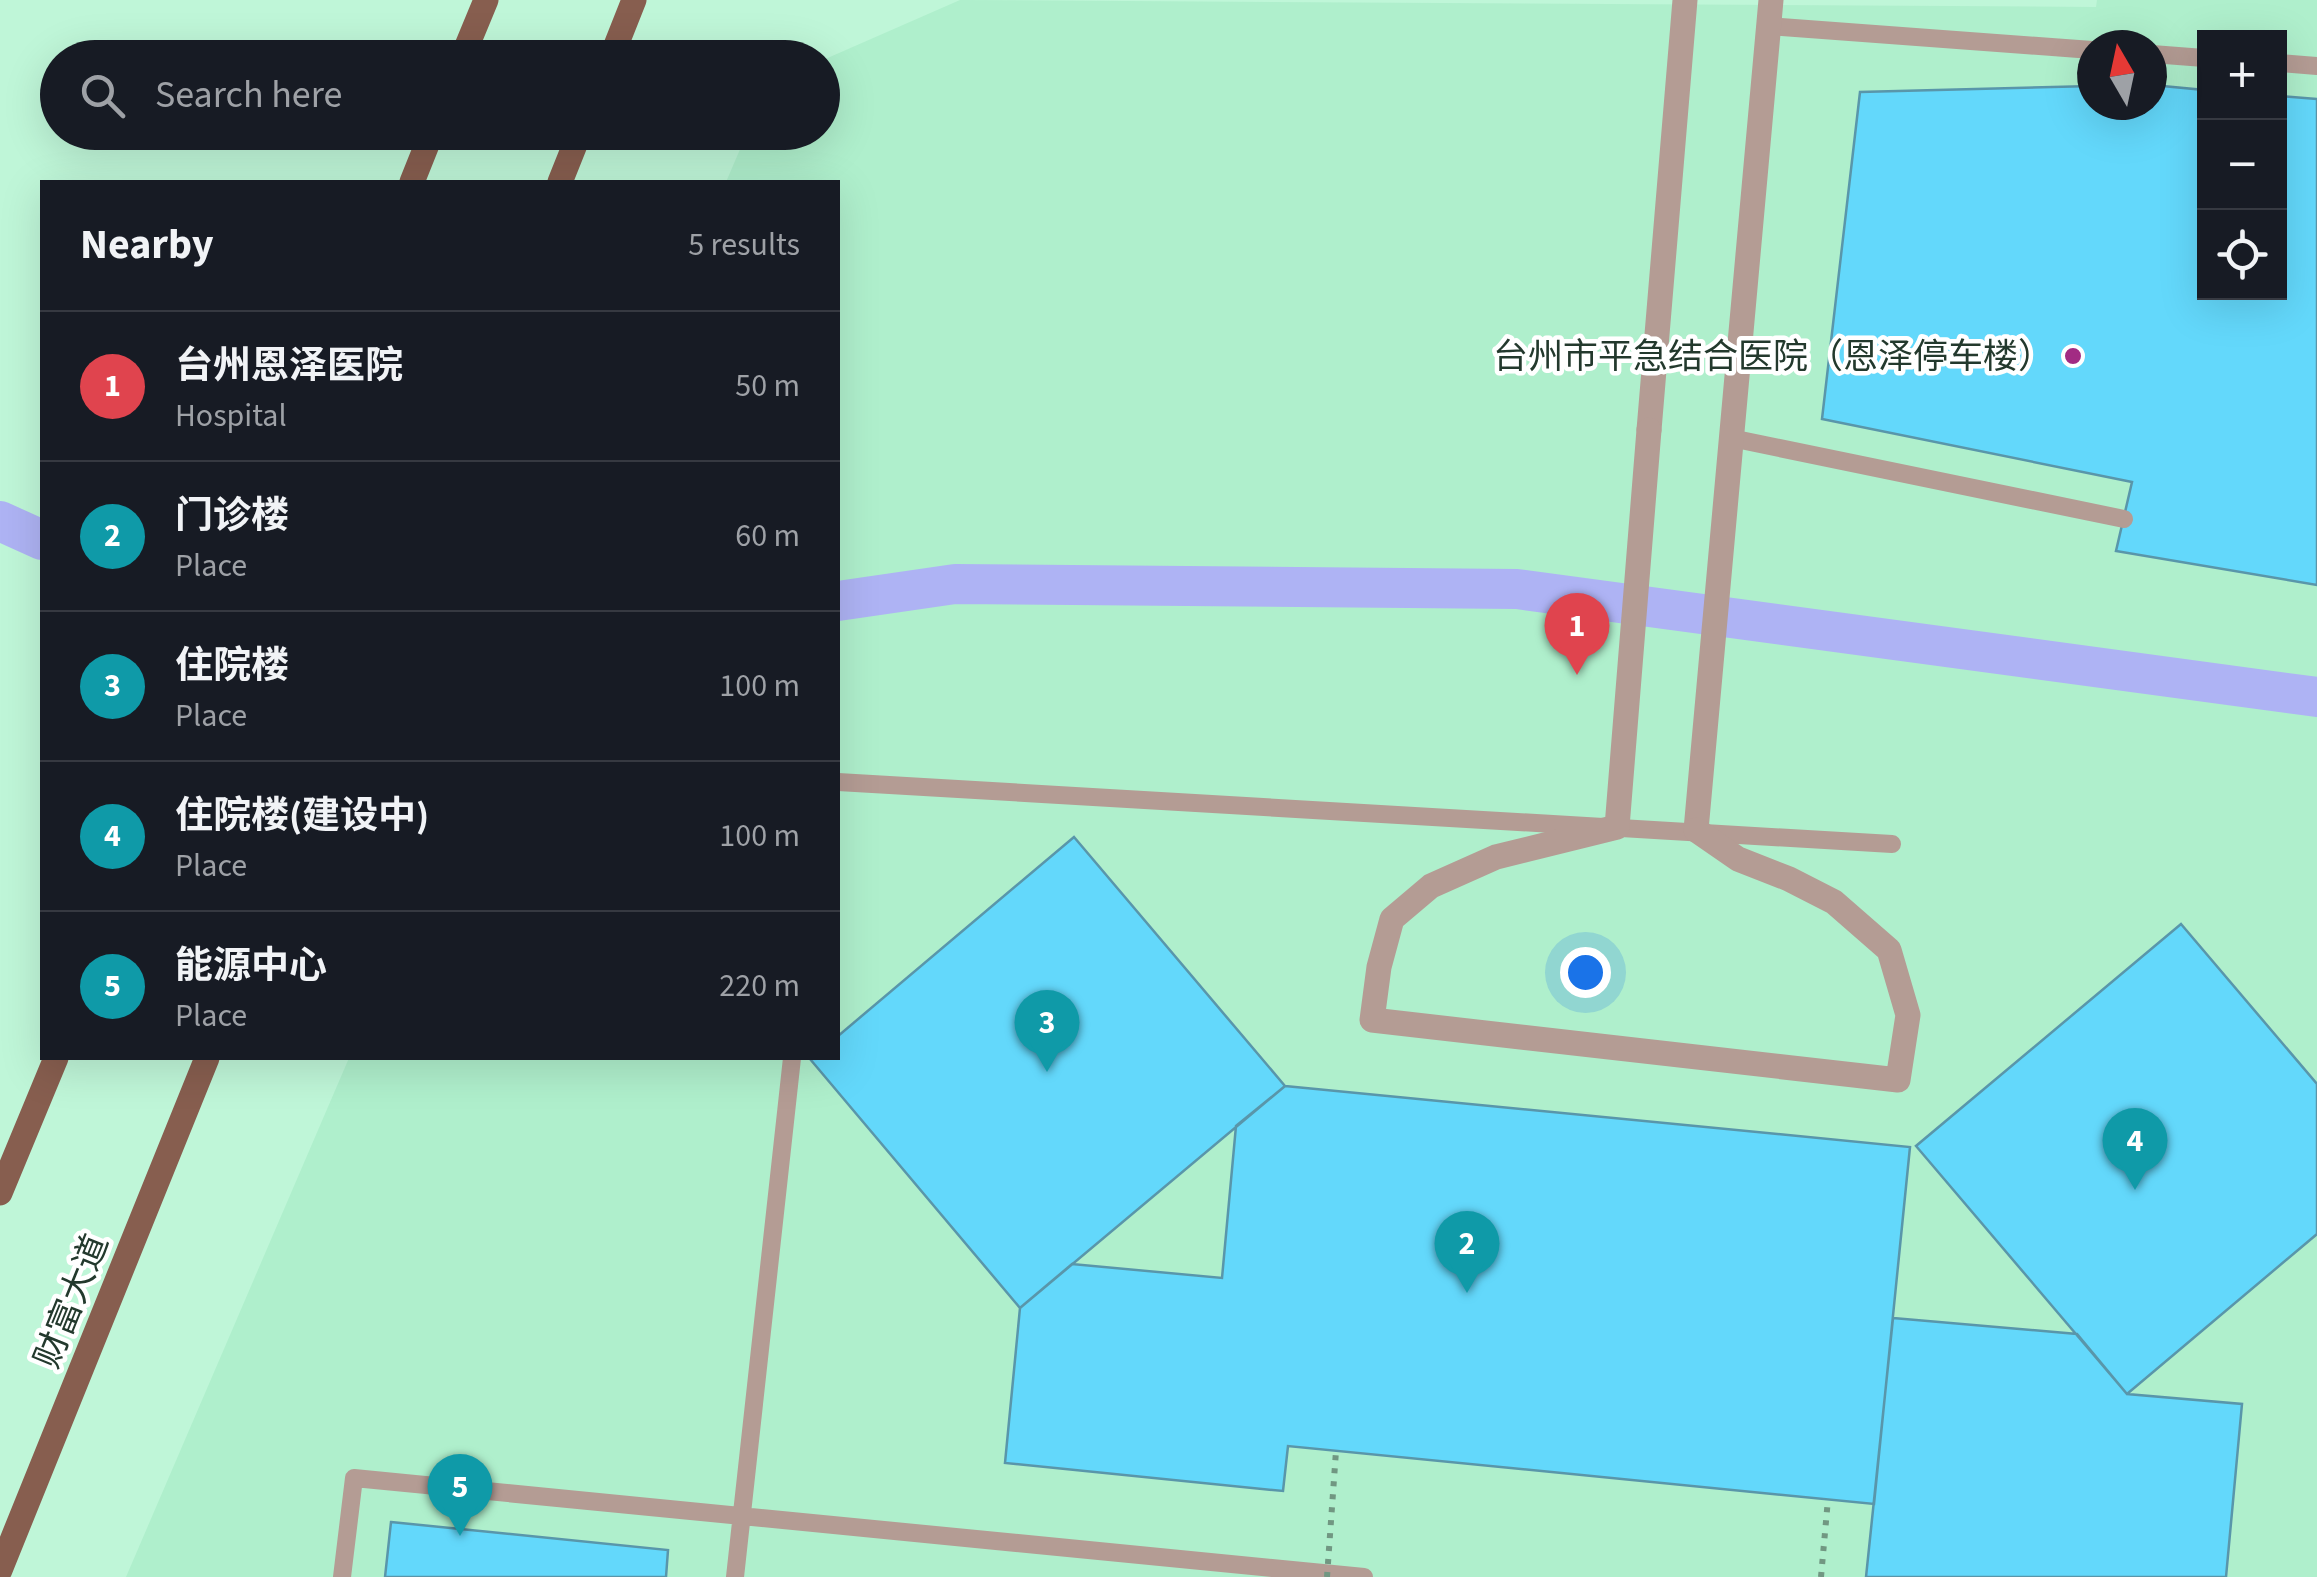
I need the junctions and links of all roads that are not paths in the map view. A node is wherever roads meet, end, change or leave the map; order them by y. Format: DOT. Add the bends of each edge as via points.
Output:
graph roads {
  1 [pos="486,0"];
  2 [pos="634,0"];
  3 [pos="1685,0"];
  4 [pos="1770,13"];
  5 [pos="469,40"];
  6 [pos="618,40"];
  7 [pos="2077,48"];
  8 [pos="2167,55"];
  9 [pos="2197,57"];
  10 [pos="2287,64"];
  11 [pos="2317,66"];
  12 [pos="425,150"];
  13 [pos="573,150"];
  14 [pos="413,180"];
  15 [pos="561,180"];
  16 [pos="1731,438"];
  17 [pos="2124,520"];
  18 [pos="840,782"];
  19 [pos="1617,827"];
  20 [pos="1696,830"];
  21 [pos="1892,844"];
  22 [pos="55,1060"];
  23 [pos="206,1060"];
  24 [pos="792,1060"];
  25 [pos="0,1194"];
  26 [pos="742,1514"];
  27 [pos="1217,1569"];
  28 [pos="0,1570"];
  29 [pos="342,1577"];
  30 [pos="735,1577"];
  31 [pos="1364,1577"];
  1 -- 5 [label="main road"];
  2 -- 6 [label="main road"];
  3 -- 19 [label="street, bridge"];
  4 -- 7 [label="lane"];
  4 -- 16 [label="street"];
  8 -- 9 [label="lane"];
  10 -- 11 [label="lane"];
  12 -- 14 [label="main road"];
  13 -- 15 [label="main road"];
  16 -- 17 [label="lane"];
  16 -- 20 [label="street"];
  18 -- 19 [label="lane"];
  19 -- 20 [label="lane"];
  19 -- 20 [label="street, bridge" via="1496,857 1430,886 1392,919 1372,1020 1898,1080 1908,1015 1889,950 1834,902 1738,859"];
  20 -- 21 [label="lane"];
  22 -- 25 [label="main road"];
  23 -- 28 [label="main road, 财富大道"];
  24 -- 26 [label="lane"];
  26 -- 27 [label="lane"];
  26 -- 29 [label="lane" via="354,1478"];
  26 -- 30 [label="lane"];
  27 -- 31 [label="lane"];
}
